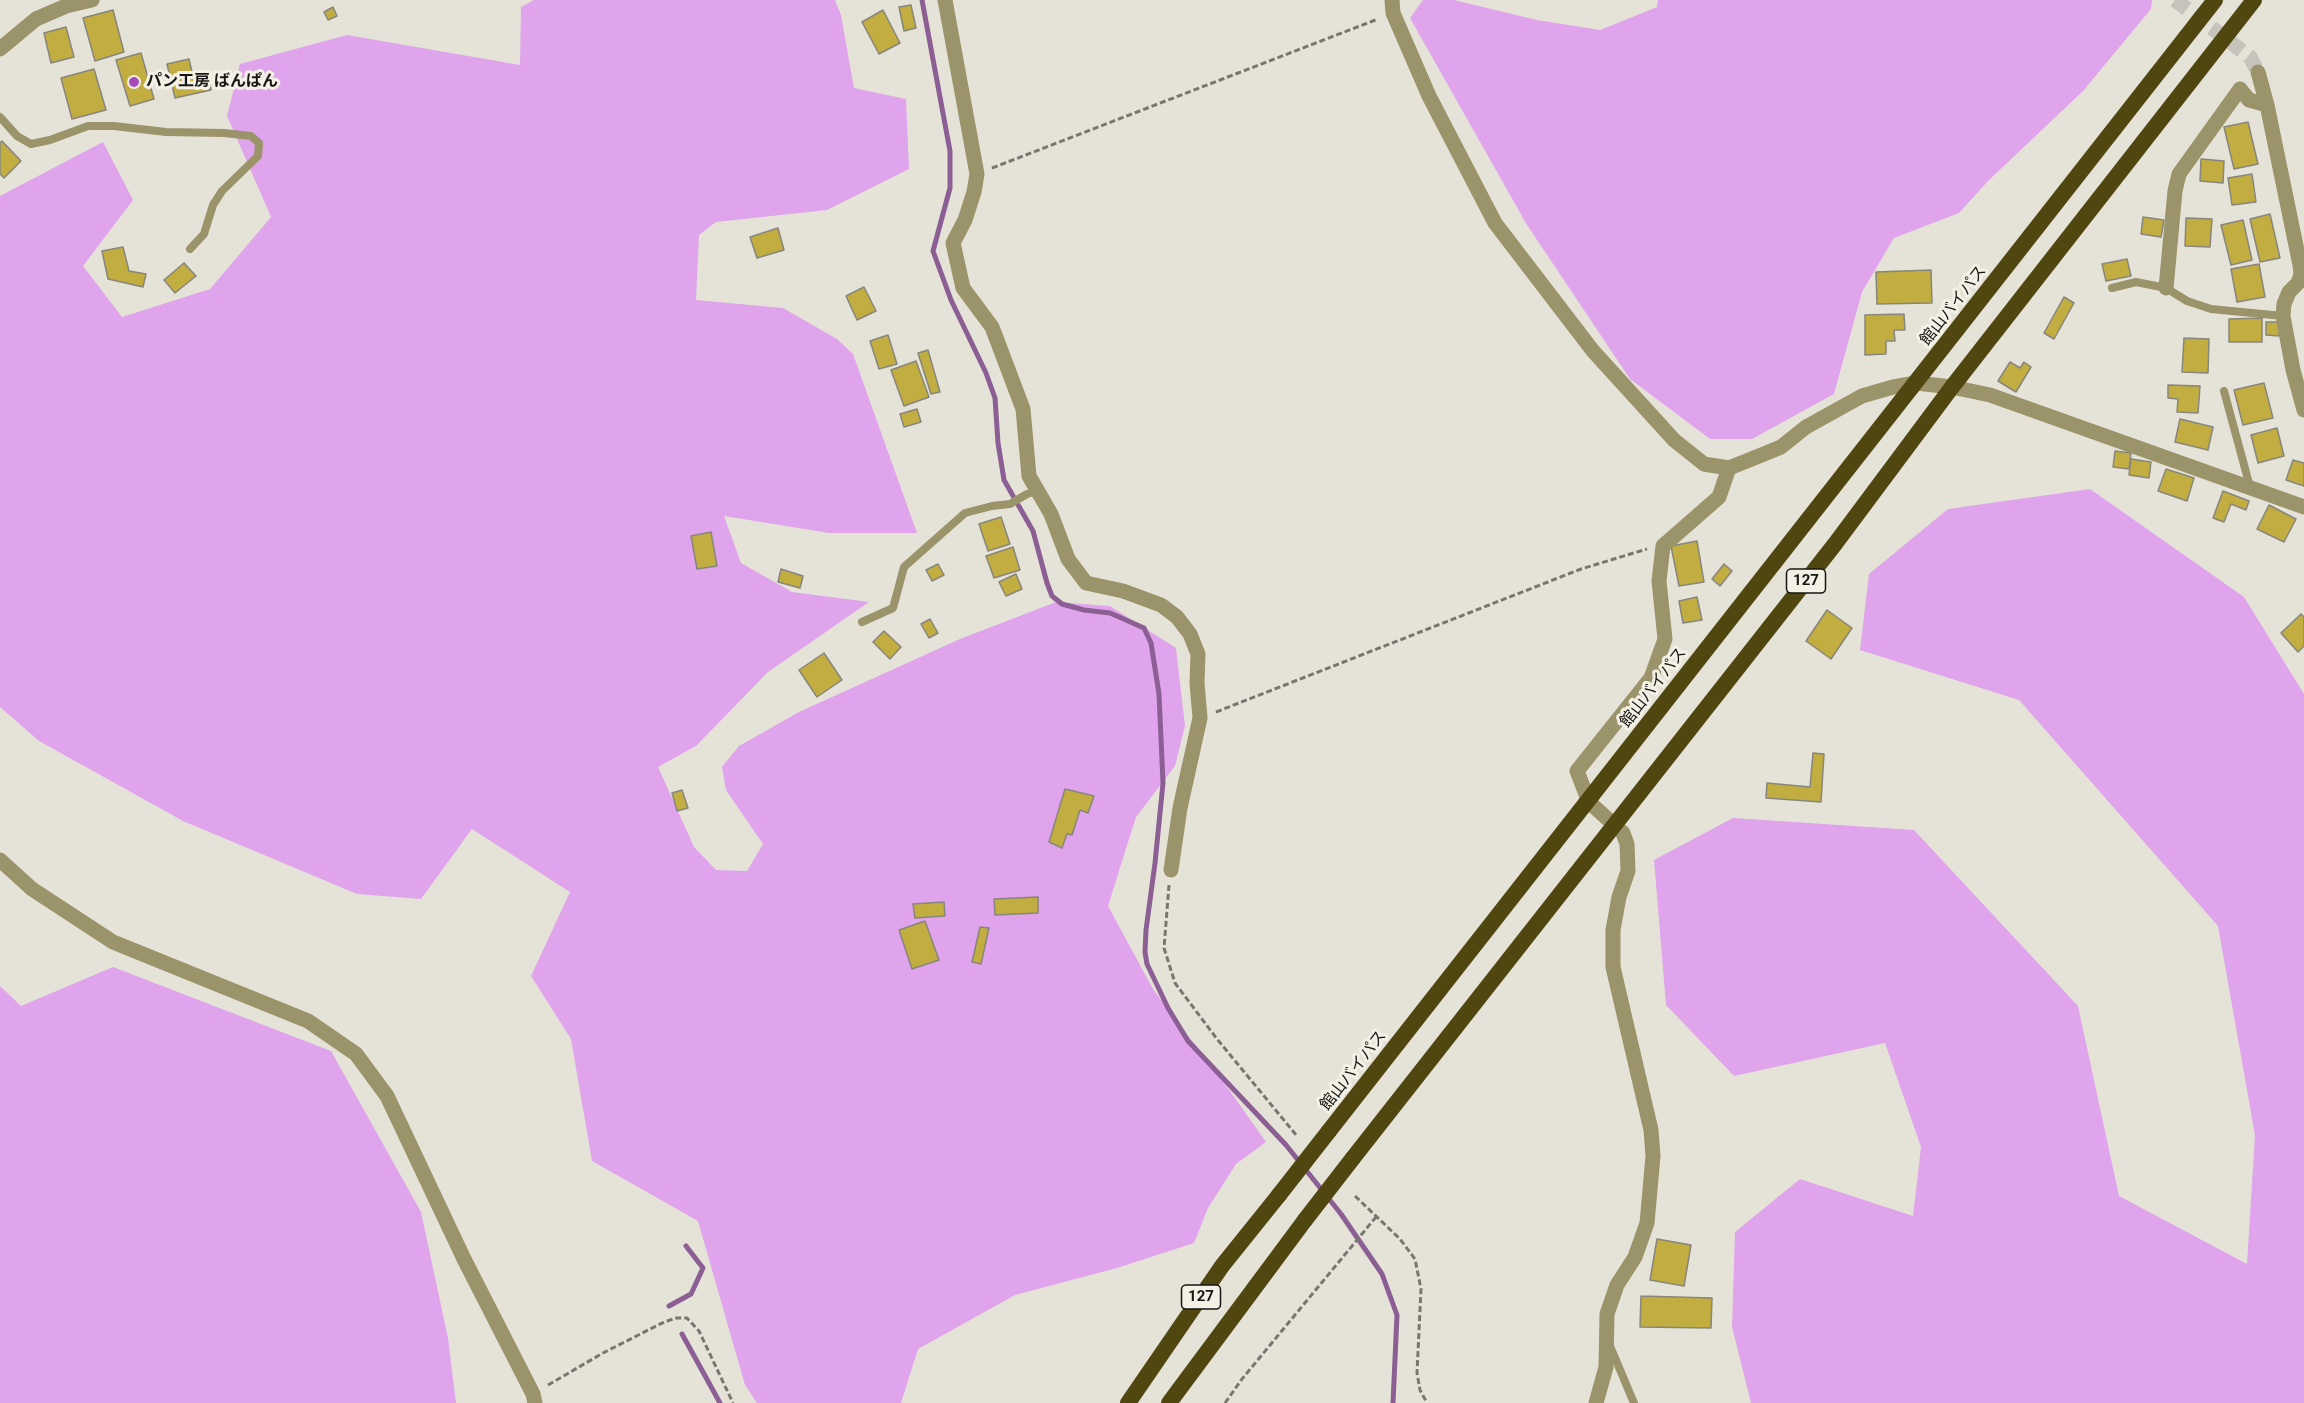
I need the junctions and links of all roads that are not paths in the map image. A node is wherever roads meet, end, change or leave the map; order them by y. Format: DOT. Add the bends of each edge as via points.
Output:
graph roads {
  1 [pos="92,0"];
  2 [pos="945,0"];
  3 [pos="2215,0"];
  4 [pos="2254,0"];
  5 [pos="1393,6"];
  6 [pos="0,49"];
  7 [pos="2258,72"];
  8 [pos="2267,105"];
  9 [pos="0,117"];
  10 [pos="190,249"];
  11 [pos="2112,288"];
  12 [pos="2166,288"];
  13 [pos="2283,316"];
  14 [pos="2299,368"];
  15 [pos="1916,383"];
  16 [pos="1952,387"];
  17 [pos="2224,391"];
  18 [pos="2304,410"];
  19 [pos="1729,468"];
  20 [pos="2250,488"];
  21 [pos="1033,493"];
  22 [pos="2304,507"];
  23 [pos="862,622"];
  24 [pos="1589,802"];
  25 [pos="1616,825"];
  26 [pos="0,860"];
  27 [pos="1171,870"];
  28 [pos="1605,1335"];
  29 [pos="534,1398"];
  30 [pos="1128,1403"];
  31 [pos="1169,1403"];
  32 [pos="1596,1403"];
  33 [pos="1634,1403"];
  1 -- 6 [label="street" via="36,19"];
  2 -- 21 [label="street" via="977,174 965,220 953,243 963,288 992,327 1023,409"];
  3 -- 15 [label="highway, 館山バイパス / 127"];
  4 -- 16 [label="highway, 127"];
  5 -- 19 [label="street" via="1428,96 1495,223 1593,351 1674,440 1704,464"];
  7 -- 8 [label="street"];
  8 -- 12 [label="street" via="2249,100 2241,89 2179,174"];
  8 -- 13 [label="street" via="2301,274 2289,292"];
  9 -- 10 [label="lane" via="16,136 31,144 88,126 251,136 259,143 258,156 222,191 204,234"];
  11 -- 12 [label="lane" via="2136,282"];
  12 -- 13 [label="lane" via="2211,309"];
  13 -- 14 [label="street"];
  14 -- 18 [label="street"];
  15 -- 16 [label="street"];
  15 -- 19 [label="street" via="1862,396 1806,427 1781,447"];
  15 -- 24 [label="highway, 館山バイパス / 127"];
  16 -- 20 [label="street" via="1990,395"];
  16 -- 25 [label="highway, 127"];
  17 -- 20 [label="lane"];
  19 -- 24 [label="street" via="1719,497 1663,546 1659,580 1665,639 1651,678 1577,771"];
  20 -- 22 [label="street"];
  21 -- 23 [label="lane" via="1010,504 965,513 904,567 893,608"];
  21 -- 27 [label="street" via="1051,513 1068,559 1086,583 1161,605 1190,634 1198,654 1200,718"];
  24 -- 25 [label="street"];
  24 -- 30 [label="highway, 館山バイパス / 127, bridge" via="1222,1266"];
  25 -- 28 [label="street" via="1627,844 1628,871 1619,897 1613,967 1651,1130 1653,1156 1647,1223 1635,1257 1617,1285"];
  25 -- 31 [label="highway, 127, bridge" via="1305,1220"];
  26 -- 29 [label="street" via="33,889 112,942 308,1021 356,1054 387,1096"];
  28 -- 32 [label="street" via="1606,1367"];
  28 -- 33 [label="lane"];
}
